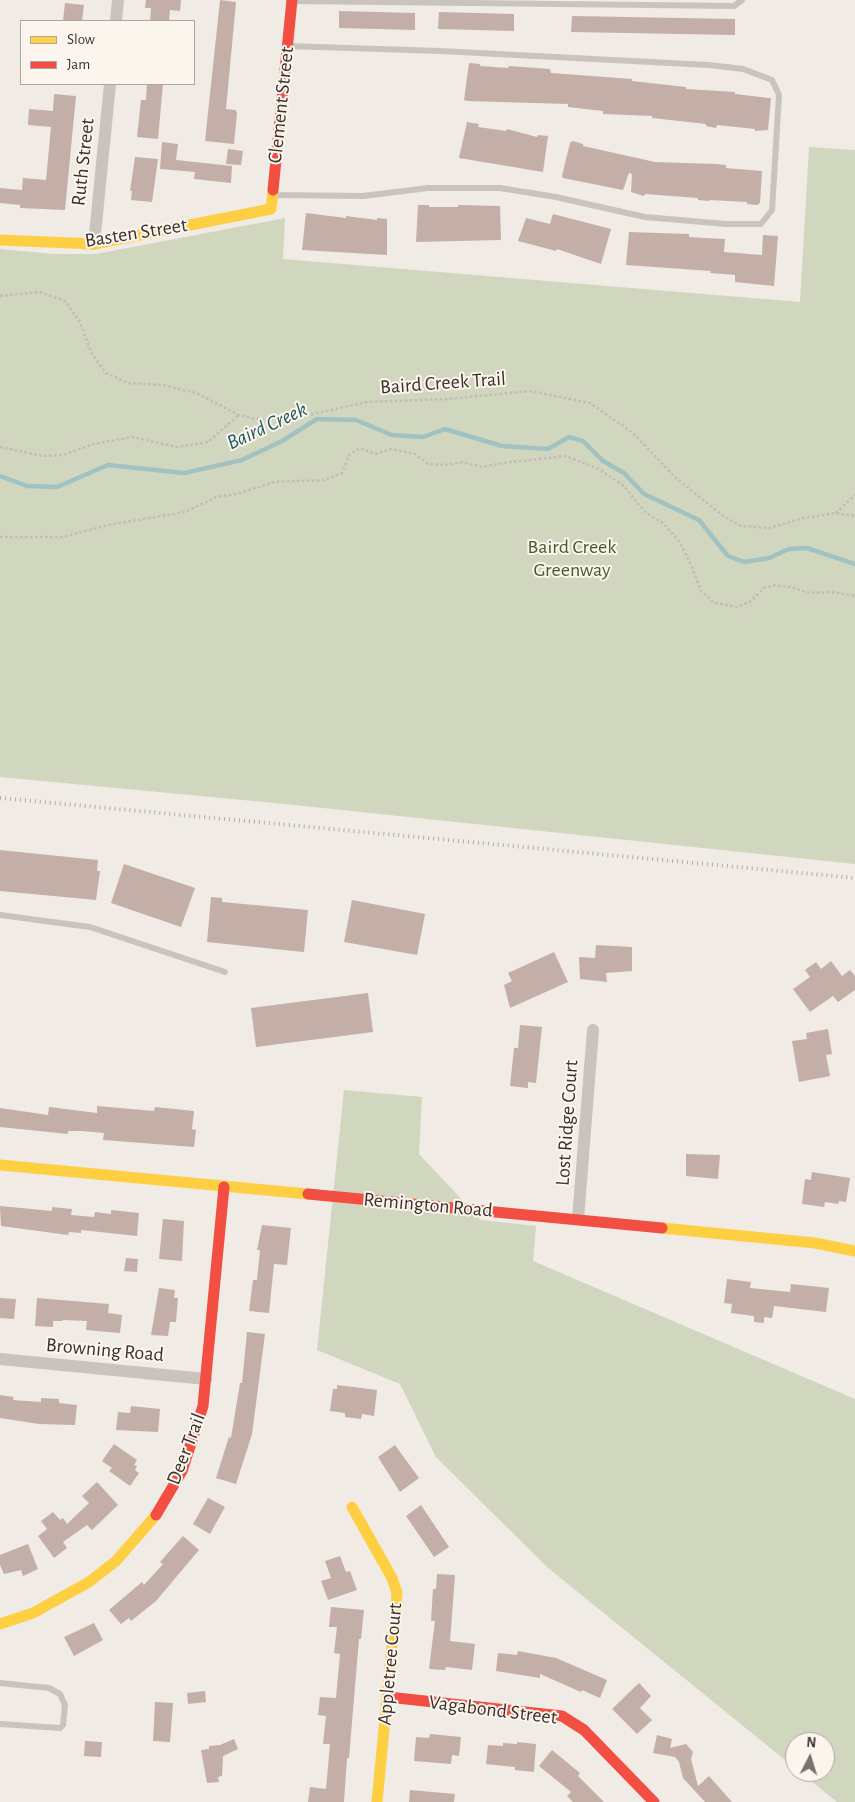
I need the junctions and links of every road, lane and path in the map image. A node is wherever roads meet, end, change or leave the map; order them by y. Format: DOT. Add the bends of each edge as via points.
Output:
graph roads {
  1 [pos="118,0"];
  2 [pos="292,0"];
  3 [pos="742,0"];
  4 [pos="116,20"];
  5 [pos="287,46"];
  6 [pos="110,85"];
  7 [pos="272,195"];
  8 [pos="271,209"];
  9 [pos="0,240"];
  10 [pos="94,244"];
  11 [pos="0,296"];
  12 [pos="239,415"];
  13 [pos="0,446"];
  14 [pos="855,495"];
  15 [pos="836,513"];
  16 [pos="855,516"];
  17 [pos="0,537"];
  18 [pos="855,596"];
  19 [pos="0,915"];
  20 [pos="225,972"];
  21 [pos="593,1030"];
  22 [pos="0,1165"];
  23 [pos="224,1187"];
  24 [pos="578,1219"];
  25 [pos="855,1251"];
  26 [pos="0,1359"];
  27 [pos="206,1379"];
  28 [pos="352,1507"];
  29 [pos="0,1624"];
  30 [pos="0,1682"];
  31 [pos="388,1697"];
  32 [pos="0,1724"];
  33 [pos="377,1802"];
  34 [pos="654,1802"];
  1 -- 4 [label="street"];
  2 -- 3 [label="lane" via="734,6"];
  2 -- 5 [label="street, Clement Street"];
  5 -- 7 [label="street, Clement Street"];
  5 -- 7 [label="lane" via="440,51 743,69 772,80 779,95 772,210 761,224 726,224 645,217 500,188 428,188 363,196"];
  6 -- 10 [label="street, Ruth Street"];
  7 -- 8 [label="street, Clement Street"];
  8 -- 10 [label="street, Basten Street"];
  9 -- 10 [label="street, Basten Street"];
  11 -- 12 [label="path, Baird Creek Trail" via="40,292 65,301 79,320 92,354 106,373 128,384 162,385 196,394"];
  12 -- 13 [label="path" via="208,442 177,447 132,437 94,444 63,455 44,456"];
  12 -- 15 [label="path, Baird Creek Trail" via="255,419 296,418 366,402 530,391 590,403 633,433 676,478 723,516 741,526 770,528"];
  14 -- 15 [label="path"];
  15 -- 16 [label="path, Baird Creek Trail"];
  17 -- 18 [label="path" via="64,537 108,525 185,512 216,497 275,482 324,480 342,472 350,454 360,448 376,454 390,449 415,454 428,464 462,462 482,468 566,456 598,469 624,486 644,511 664,524 678,541 701,591 715,603 737,607 751,601 764,588 775,585 810,593"];
  19 -- 20 [label="lane" via="90,927"];
  21 -- 24 [label="street, Lost Ridge Court"];
  22 -- 23 [label="street, Remington Road"];
  23 -- 24 [label="street, Remington Road"];
  23 -- 27 [label="street, Deer Trail"];
  24 -- 25 [label="street, Remington Road" via="815,1243"];
  26 -- 27 [label="street, Browning Road"];
  27 -- 29 [label="street, Deer Trail" via="194,1439 182,1471 166,1501 139,1536 116,1561 89,1582 34,1613"];
  28 -- 31 [label="street, Appletree Court" via="392,1578 397,1593"];
  30 -- 32 [label="lane" via="49,1688 60,1694 64,1705 60,1728"];
  31 -- 33 [label="street, Appletree Court"];
  31 -- 34 [label="street, Vagabond Street" via="562,1716 584,1730"];
}
